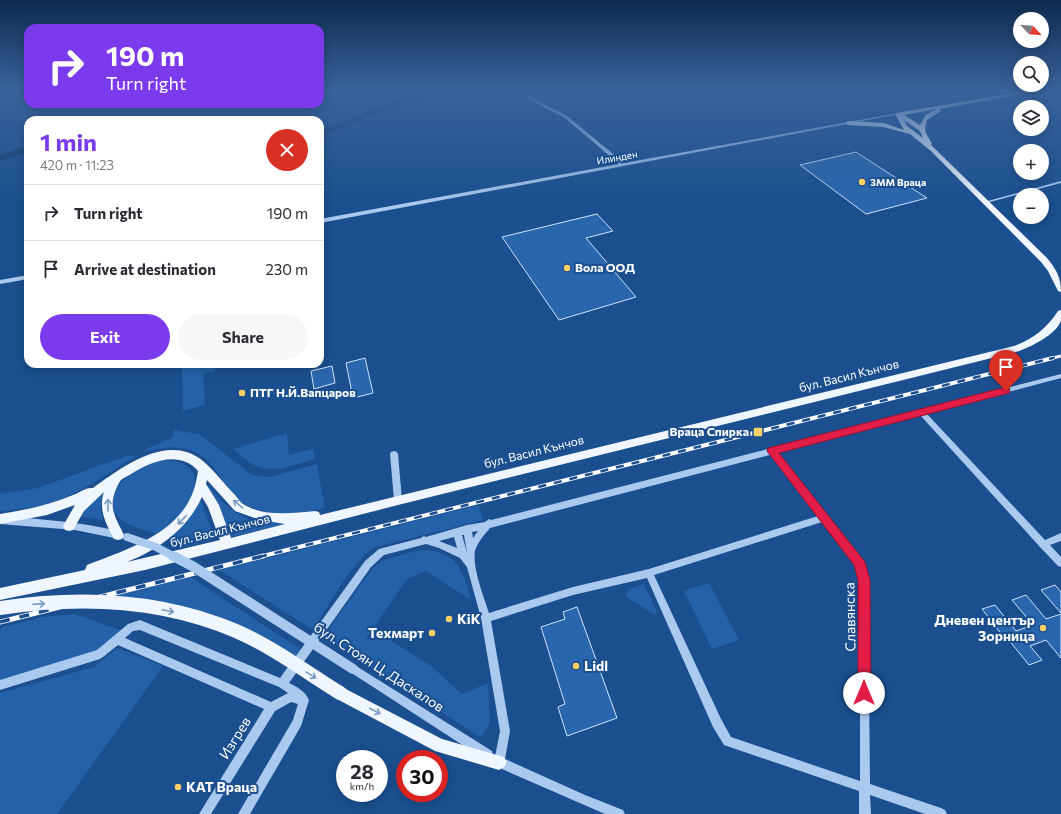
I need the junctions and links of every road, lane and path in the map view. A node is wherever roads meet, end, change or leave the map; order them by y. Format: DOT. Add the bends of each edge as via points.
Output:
graph roads {
  1 [pos="579,128"];
  2 [pos="821,128"];
  3 [pos="897,128"];
  4 [pos="907,128"];
  5 [pos="920,128"];
  6 [pos="922,130"];
  7 [pos="922,141"];
  8 [pos="934,150"];
  9 [pos="623,165"];
  10 [pos="1061,182"];
  11 [pos="986,202"];
  12 [pos="324,220"];
  13 [pos="24,278"];
  14 [pos="0,282"];
  15 [pos="1061,289"];
  16 [pos="1061,313"];
  17 [pos="1061,376"];
  18 [pos="921,412"];
  19 [pos="772,451"];
  20 [pos="394,454"];
  21 [pos="204,470"];
  22 [pos="119,476"];
  23 [pos="202,487"];
  24 [pos="398,500"];
  25 [pos="343,514"];
  26 [pos="824,518"];
  27 [pos="0,519"];
  28 [pos="489,523"];
  29 [pos="69,526"];
  30 [pos="467,529"];
  31 [pos="457,532"];
  32 [pos="122,536"];
  33 [pos="1061,538"];
  34 [pos="424,540"];
  35 [pos="227,544"];
  36 [pos="1043,544"];
  37 [pos="467,553"];
  38 [pos="1061,563"];
  39 [pos="649,573"];
  40 [pos="47,583"];
  41 [pos="0,594"];
  42 [pos="0,608"];
  43 [pos="486,618"];
  44 [pos="118,640"];
  45 [pos="282,684"];
  46 [pos="0,685"];
  47 [pos="304,700"];
  48 [pos="271,707"];
  49 [pos="499,762"];
  50 [pos="865,788"];
  51 [pos="205,814"];
  52 [pos="244,814"];
  53 [pos="619,814"];
  54 [pos="865,814"];
  55 [pos="941,814"];
  1 -- 9 [label="street"];
  2 -- 9 [label="street, Илинден"];
  3 -- 7 [label="main road"];
  4 -- 7 [label="main road"];
  5 -- 6 [label="main road"];
  6 -- 8 [label="main road"];
  7 -- 8 [label="main road"];
  8 -- 11 [label="main road"];
  9 -- 12 [label="street, Илинден"];
  10 -- 11 [label="street"];
  11 -- 15 [label="main road" via="1048,264"];
  13 -- 14 [label="street"];
  16 -- 24 [label="main road, бул. Васил Кънчов" via="1049,330 1016,349"];
  17 -- 18 [label="street"];
  18 -- 19 [label="street"];
  18 -- 36 [label="street"];
  19 -- 26 [label="street, Славянска"];
  19 -- 28 [label="street"];
  20 -- 24 [label="street"];
  21 -- 22 [label="main road" via="192,459 168,454 142,462"];
  21 -- 23 [label="main road"];
  25 -- 21 [label="main road, one-way" via="282,519 260,515 239,507"];
  22 -- 27 [label="main road" via="62,506"];
  22 -- 29 [label="main road" via="88,499 79,508"];
  32 -- 22 [label="main road, one-way" via="109,518 106,506 112,486"];
  23 -- 35 [label="main road" via="213,505"];
  23 -- 40 [label="main road, one-way" via="187,515 154,542 131,555"];
  24 -- 25 [label="main road, бул. Васил Кънчов"];
  25 -- 35 [label="main road, бул. Васил Кънчов"];
  26 -- 39 [label="street"];
  26 -- 50 [label="street, Славянска" via="859,562 864,580"];
  27 -- 29 [label="street, бул. Стоян Ц. Даскалов"];
  28 -- 30 [label="street"];
  28 -- 37 [label="street"];
  29 -- 32 [label="street, бул. Стоян Ц. Даскалов"];
  30 -- 31 [label="street"];
  30 -- 37 [label="street"];
  31 -- 34 [label="street"];
  31 -- 37 [label="street"];
  32 -- 49 [label="street, бул. Стоян Ц. Даскалов, bridge" via="156,547 194,567"];
  33 -- 36 [label="street"];
  34 -- 37 [label="street"];
  34 -- 45 [label="street" via="382,552 368,564"];
  35 -- 40 [label="main road, бул. Васил Кънчов" via="145,564"];
  36 -- 38 [label="street"];
  37 -- 43 [label="street"];
  39 -- 43 [label="street" via="573,591"];
  39 -- 50 [label="street" via="717,723 728,741"];
  40 -- 41 [label="main road, бул. Васил Кънчов"];
  42 -- 49 [label="main road, one-way, bridge" via="96,602 136,606 192,616 215,623 257,642 340,693 440,746"];
  43 -- 49 [label="street" via="505,731"];
  44 -- 45 [label="street" via="131,628 145,626"];
  44 -- 46 [label="street" via="92,658"];
  44 -- 48 [label="street"];
  45 -- 47 [label="street"];
  47 -- 48 [label="street" via="291,697"];
  47 -- 52 [label="street" via="297,722"];
  48 -- 51 [label="street, Изгрев"];
  49 -- 53 [label="street, бул. Стоян Ц. Даскалов"];
  50 -- 54 [label="street, Славянска"];
  50 -- 55 [label="street"];
}
